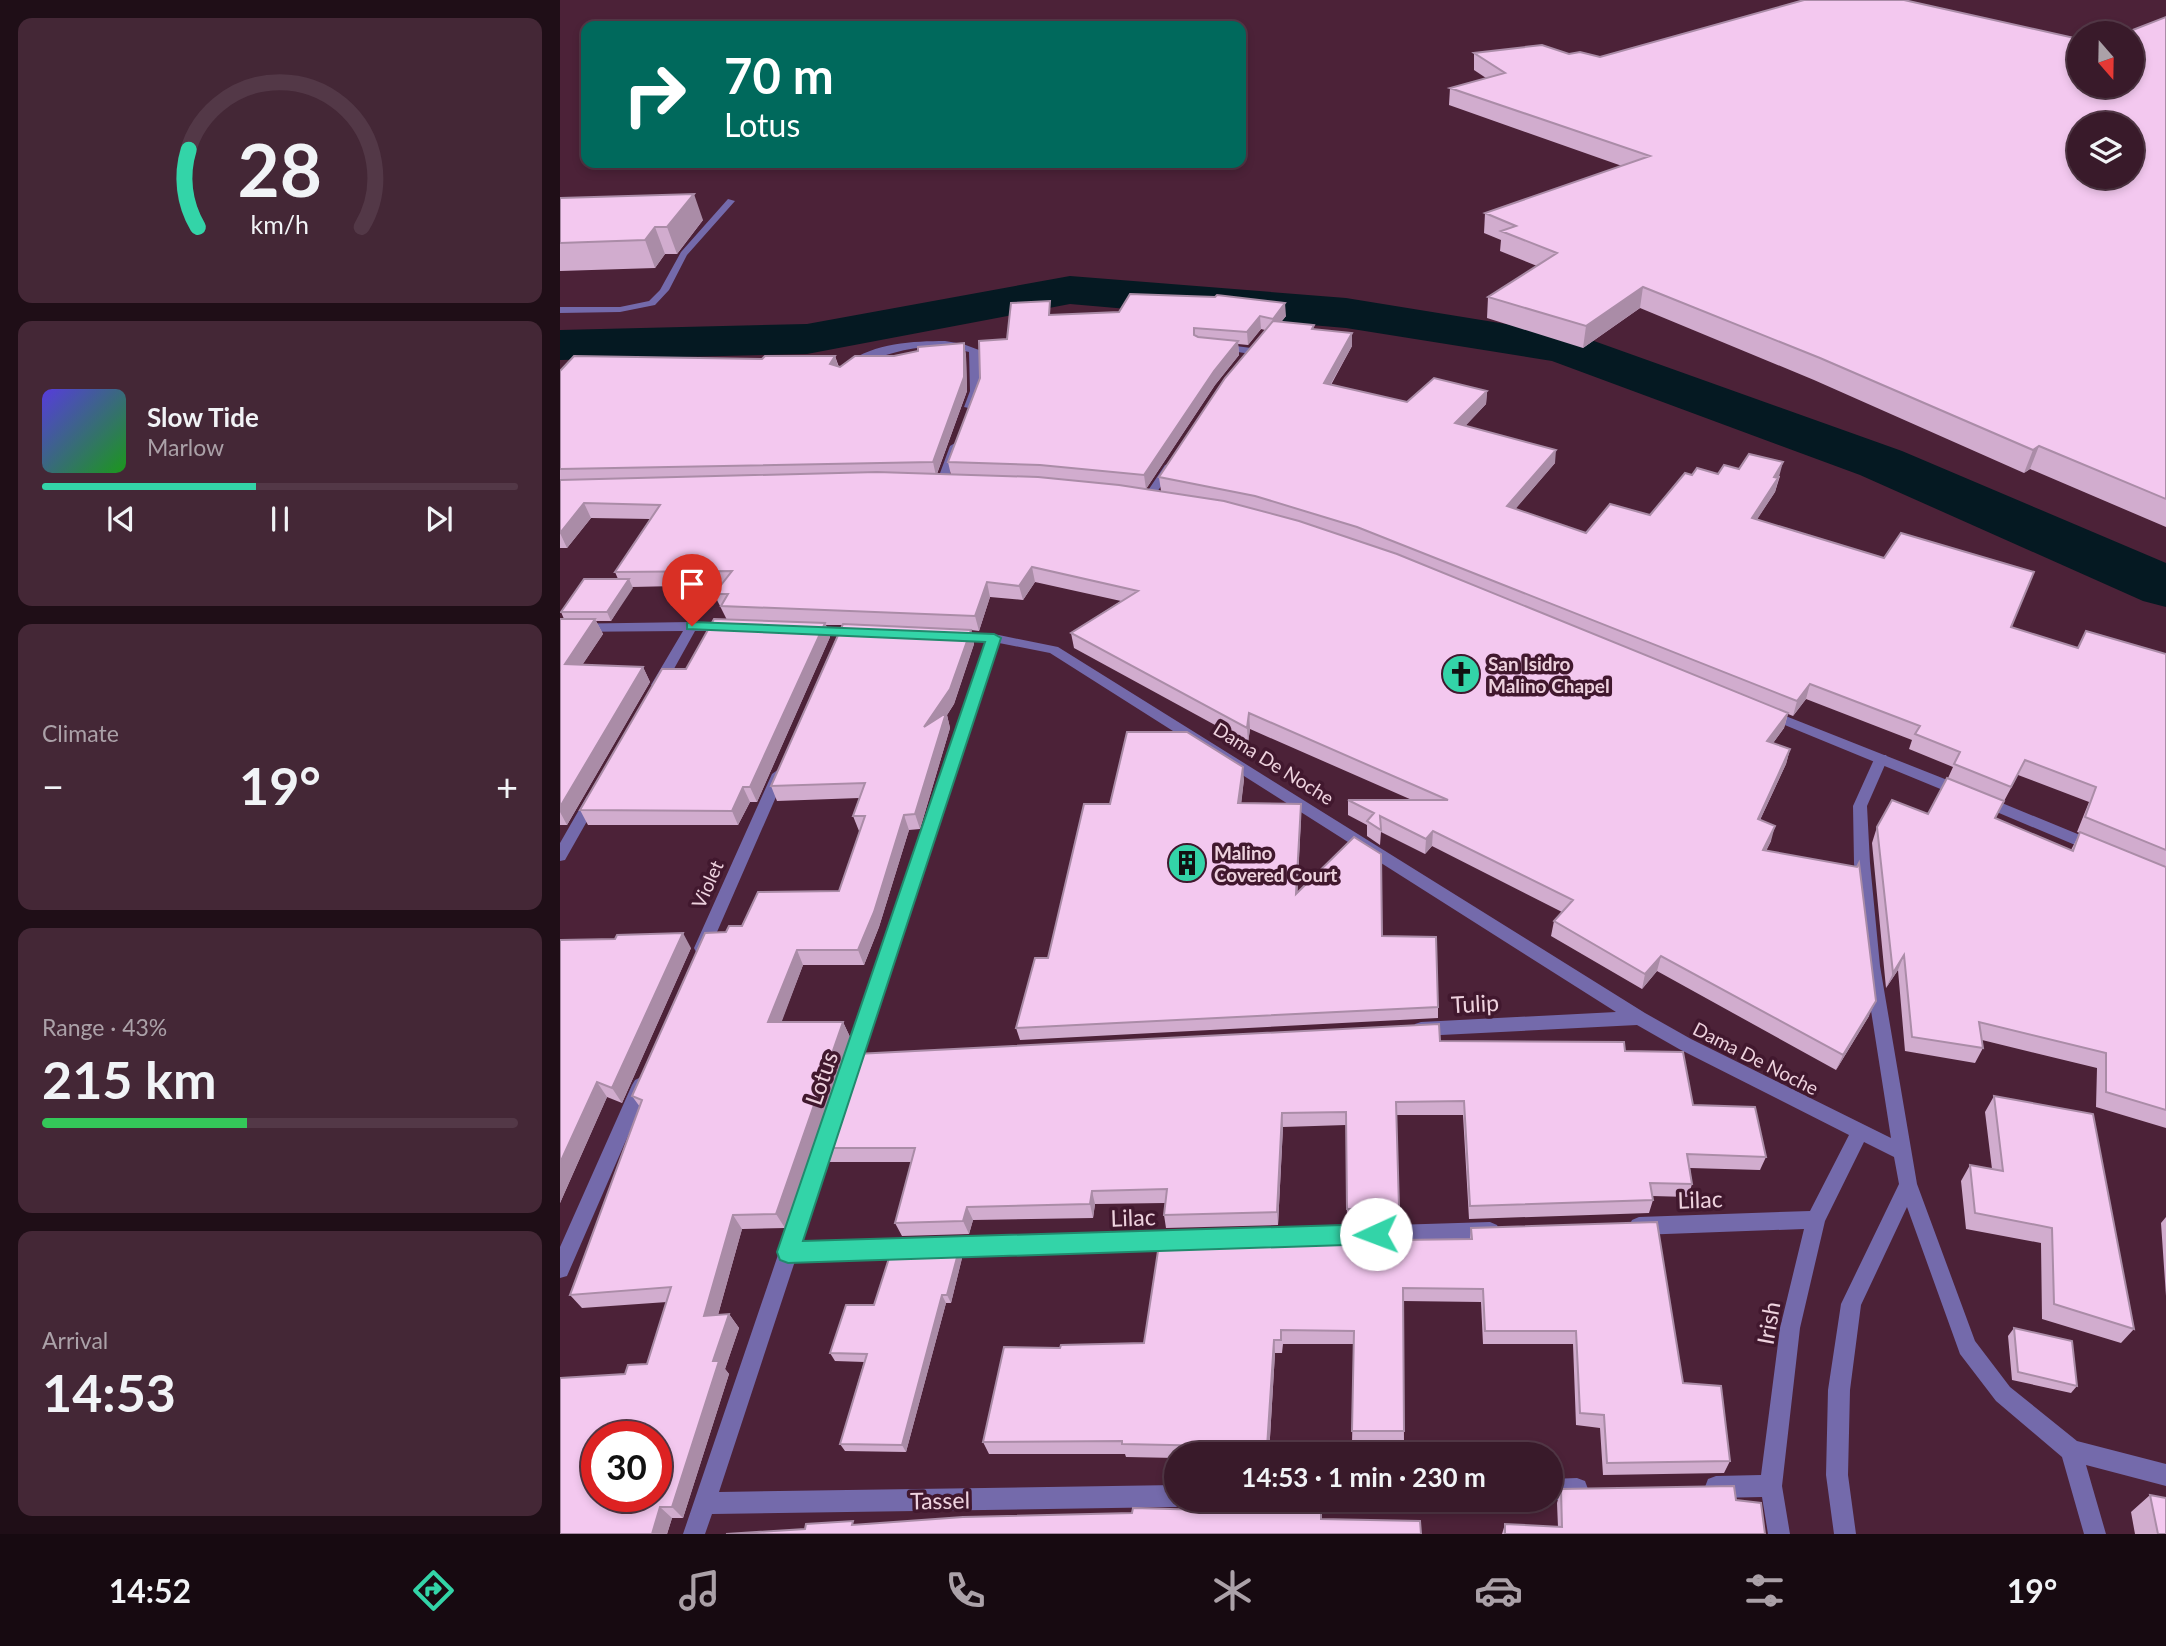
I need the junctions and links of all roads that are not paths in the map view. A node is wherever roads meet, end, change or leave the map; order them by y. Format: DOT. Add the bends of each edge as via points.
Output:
graph roads {
  1 [pos="731,201"];
  2 [pos="560,310"];
  3 [pos="1260,341"];
  4 [pos="1213,346"];
  5 [pos="1251,351"];
  6 [pos="1237,367"];
  7 [pos="844,371"];
  8 [pos="967,414"];
  9 [pos="958,438"];
  10 [pos="1177,455"];
  11 [pos="941,484"];
  12 [pos="1149,498"];
  13 [pos="692,626"];
  14 [pos="560,628"];
  15 [pos="747,628"];
  16 [pos="788,629"];
  17 [pos="869,633"];
  18 [pos="939,635"];
  19 [pos="994,638"];
  20 [pos="651,699"];
  21 [pos="1752,706"];
  22 [pos="1881,758"];
  23 [pos="785,759"];
  24 [pos="602,783"];
  25 [pos="2103,851"];
  26 [pos="560,856"];
  27 [pos="695,963"];
  28 [pos="1639,1017"];
  29 [pos="1404,1030"];
  30 [pos="650,1065"];
  31 [pos="1860,1132"];
  32 [pos="1904,1153"];
  33 [pos="1908,1184"];
  34 [pos="1816,1220"];
  35 [pos="1621,1226"];
  36 [pos="1509,1230"];
  37 [pos="1272,1237"];
  38 [pos="1202,1240"];
  39 [pos="788,1252"];
  40 [pos="560,1269"];
  41 [pos="2071,1450"];
  42 [pos="2166,1475"];
  43 [pos="1771,1486"];
  44 [pos="1688,1488"];
  45 [pos="1606,1489"];
  46 [pos="1563,1490"];
  47 [pos="1164,1496"];
  48 [pos="705,1503"];
  49 [pos="694,1534"];
  50 [pos="1779,1534"];
  51 [pos="1845,1534"];
  52 [pos="2095,1534"];
  1 -- 2 [label="street" via="691,242 652,303"];
  3 -- 5 [label="street"];
  4 -- 5 [label="street"];
  5 -- 6 [label="street"];
  7 -- 8 [label="street" via="872,354 908,346 959,345 974,351 975,391"];
  9 -- 11 [label="street"];
  10 -- 12 [label="street"];
  13 -- 14 [label="street"];
  13 -- 15 [label="street"];
  13 -- 20 [label="street"];
  16 -- 17 [label="street" via="839,638"];
  18 -- 19 [label="street, Dama De Noche"];
  19 -- 28 [label="street, Dama De Noche" via="1054,650"];
  19 -- 39 [label="street, Lotus" via="860,1058"];
  21 -- 22 [label="street"];
  22 -- 25 [label="street"];
  22 -- 32 [label="street" via="1860,806 1862,863 1872,966"];
  23 -- 27 [label="street, Violet"];
  24 -- 26 [label="street"];
  28 -- 29 [label="street, Tulip"];
  28 -- 31 [label="street, Dama De Noche"];
  30 -- 40 [label="street"];
  31 -- 32 [label="street, Dama De Noche"];
  31 -- 34 [label="street, Irish"];
  32 -- 33 [label="street"];
  33 -- 41 [label="street" via="1967,1347 2003,1394"];
  33 -- 51 [label="street" via="1851,1304 1839,1390 1837,1475"];
  34 -- 35 [label="street, Lilac"];
  34 -- 43 [label="street, Irish" via="1790,1328"];
  36 -- 37 [label="street"];
  38 -- 39 [label="street, Lilac"];
  39 -- 48 [label="street, Lotus"];
  41 -- 42 [label="street"];
  41 -- 52 [label="street"];
  43 -- 44 [label="street"];
  43 -- 50 [label="street, Irish"];
  45 -- 46 [label="street"];
  47 -- 48 [label="street, Tassel"];
  48 -- 49 [label="street, Lotus"];
}
